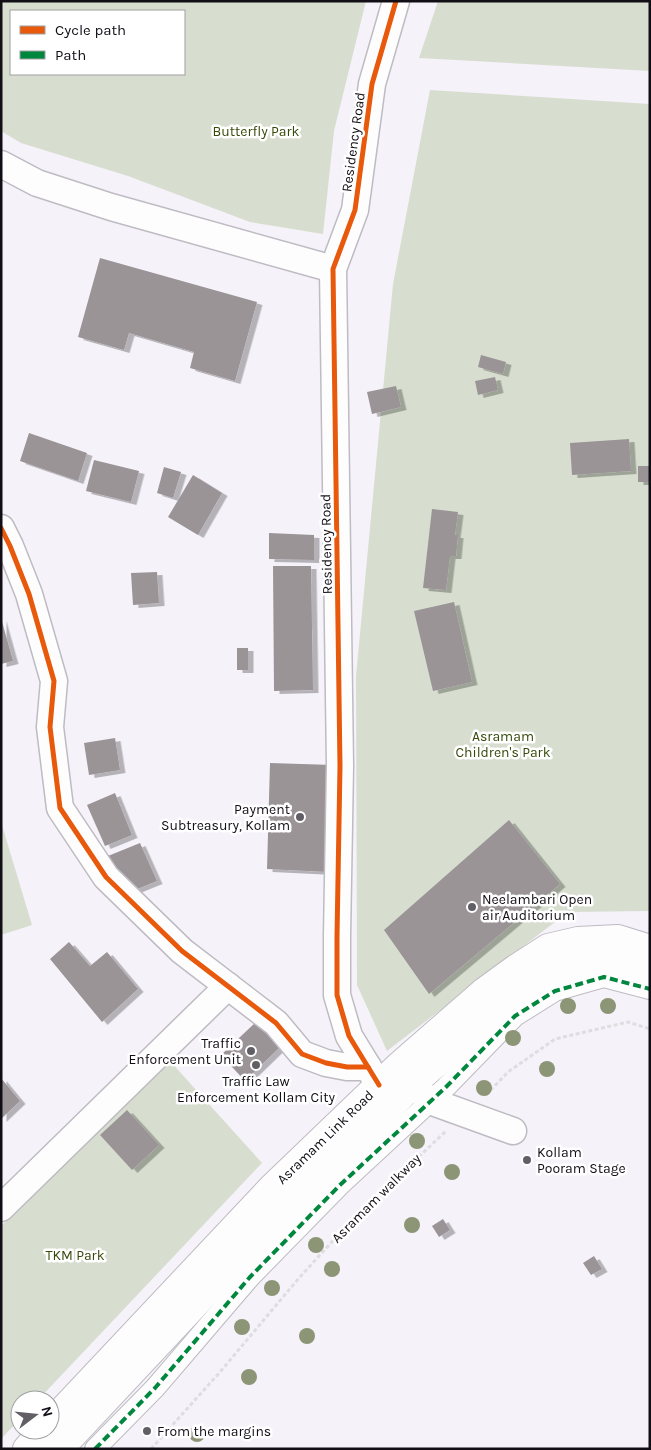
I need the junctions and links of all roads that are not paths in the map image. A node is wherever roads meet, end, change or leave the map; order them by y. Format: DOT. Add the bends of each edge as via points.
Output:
graph roads {
  1 [pos="396,1"];
  2 [pos="1,164"];
  3 [pos="333,269"];
  4 [pos="1,528"];
  5 [pos="650,949"];
  6 [pos="650,976"];
  7 [pos="228,986"];
  8 [pos="650,989"];
  9 [pos="373,1076"];
  10 [pos="421,1093"];
  11 [pos="513,1131"];
  12 [pos="1,1208"];
  13 [pos="60,1413"];
  14 [pos="59,1449"];
  15 [pos="95,1449"];
  1 -- 3 [label="street, Residency Road" via="372,84 355,210"];
  2 -- 3 [label="street" via="37,183"];
  3 -- 9 [label="street, Residency Road" via="340,756 337,995 349,1036"];
  4 -- 7 [label="street" via="29,594 54,681 50,727 60,808 106,877 182,951"];
  5 -- 9 [label="main road, Asramam Link Road" via="618,939 578,941 548,948 484,992 398,1067"];
  6 -- 10 [label="main road, Asramam Link Road" via="603,964 562,972 522,988"];
  7 -- 9 [label="street" via="276,1023 302,1054"];
  7 -- 12 [label="street"];
  8 -- 10 [label="street" via="604,977 555,991 515,1016"];
  9 -- 13 [label="main road, Asramam Link Road"];
  10 -- 11 [label="street" via="465,1115"];
  10 -- 14 [label="main road, Asramam Link Road" via="345,1154 224,1273"];
  10 -- 15 [label="street" via="340,1185 250,1277 155,1388"];
}
